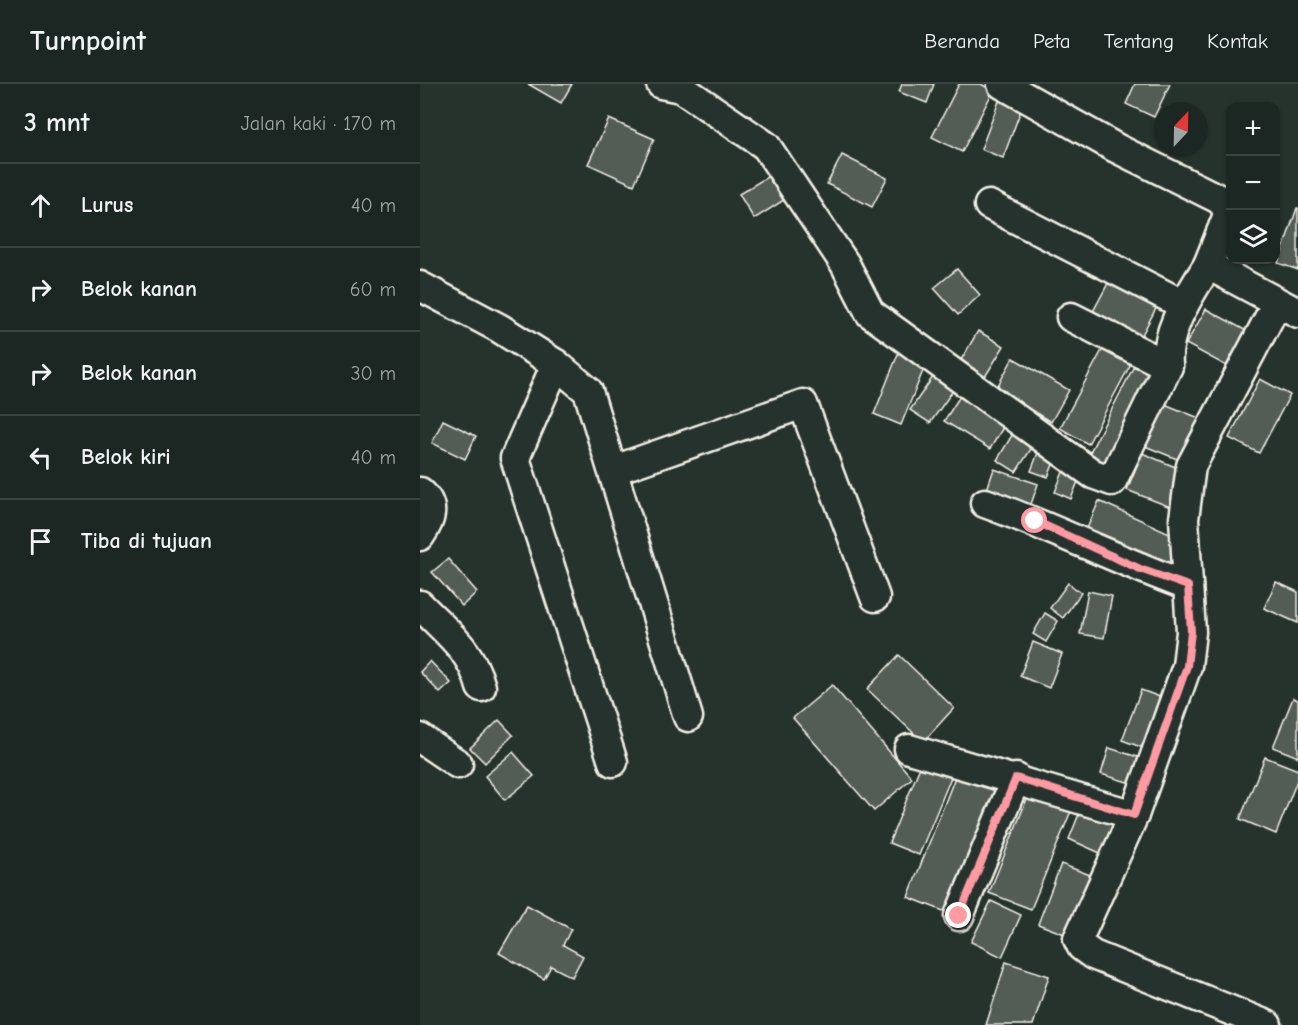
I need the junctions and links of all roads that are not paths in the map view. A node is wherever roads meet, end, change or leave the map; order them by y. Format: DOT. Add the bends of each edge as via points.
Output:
graph roads {
  1 [pos="661,84"];
  2 [pos="1002,84"];
  3 [pos="989,205"];
  4 [pos="1208,265"];
  5 [pos="420,286"];
  6 [pos="1184,305"];
  7 [pos="1288,308"];
  8 [pos="1071,317"];
  9 [pos="556,364"];
  10 [pos="1168,366"];
  11 [pos="614,470"];
  12 [pos="420,492"];
  13 [pos="985,503"];
  14 [pos="420,536"];
  15 [pos="1188,586"];
  16 [pos="875,597"];
  17 [pos="420,605"];
  18 [pos="481,687"];
  19 [pos="688,717"];
  20 [pos="420,738"];
  21 [pos="909,749"];
  22 [pos="613,762"];
  23 [pos="458,764"];
  24 [pos="1016,778"];
  25 [pos="1134,815"];
  26 [pos="959,916"];
  27 [pos="1267,1025"];
  1 -- 10 [label="street" via="681,88 766,146 844,264 870,313 1093,474 1112,481"];
  2 -- 4 [label="street" via="1116,148 1219,199 1228,215"];
  3 -- 6 [label="street"];
  4 -- 6 [label="street"];
  4 -- 7 [label="street"];
  5 -- 9 [label="street"];
  6 -- 10 [label="street" via="1167,346"];
  7 -- 15 [label="street" via="1191,466 1184,519"];
  8 -- 10 [label="street"];
  9 -- 11 [label="street" via="588,391"];
  9 -- 22 [label="street" via="515,458"];
  11 -- 16 [label="street" via="802,404"];
  11 -- 19 [label="street"];
  12 -- 14 [label="street" via="431,510 429,523"];
  13 -- 15 [label="street"];
  15 -- 25 [label="street" via="1191,632 1187,666"];
  17 -- 18 [label="street" via="469,657"];
  20 -- 23 [label="street"];
  21 -- 24 [label="street"];
  24 -- 25 [label="street"];
  24 -- 26 [label="street"];
  25 -- 27 [label="street" via="1078,939 1082,947 1093,956"];
}
